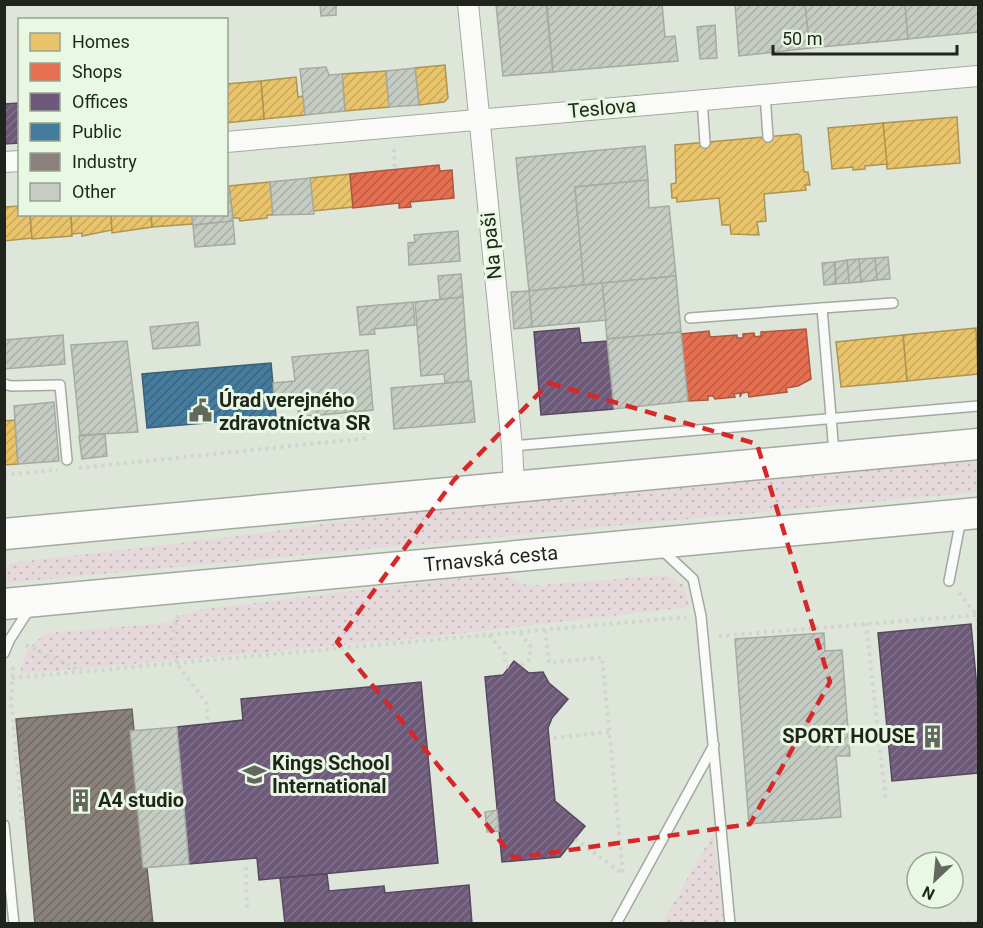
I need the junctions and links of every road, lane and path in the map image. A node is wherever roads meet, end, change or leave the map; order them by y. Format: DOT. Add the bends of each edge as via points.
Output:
graph roads {
  1 [pos="468,4"];
  2 [pos="978,76"];
  3 [pos="765,94"];
  4 [pos="702,99"];
  5 [pos="478,118"];
  6 [pos="768,137"];
  7 [pos="228,142"];
  8 [pos="705,143"];
  9 [pos="393,148"];
  10 [pos="395,170"];
  11 [pos="893,303"];
  12 [pos="822,308"];
  13 [pos="690,318"];
  14 [pos="4,384"];
  15 [pos="978,406"];
  16 [pos="832,419"];
  17 [pos="368,438"];
  18 [pos="978,444"];
  19 [pos="512,446"];
  20 [pos="835,455"];
  21 [pos="67,460"];
  22 [pos="4,475"];
  23 [pos="514,487"];
  24 [pos="970,514"];
  25 [pos="12,537"];
  26 [pos="656,544"];
  27 [pos="949,581"];
  28 [pos="36,601"];
  29 [pos="4,604"];
  30 [pos="977,614"];
  31 [pos="167,616"];
  32 [pos="701,616"];
  33 [pos="866,623"];
  34 [pos="545,630"];
  35 [pos="519,632"];
  36 [pos="978,634"];
  37 [pos="489,635"];
  38 [pos="31,637"];
  39 [pos="716,637"];
  40 [pos="4,653"];
  41 [pos="176,663"];
  42 [pos="521,666"];
  43 [pos="509,667"];
  44 [pos="82,672"];
  45 [pos="208,724"];
  46 [pos="609,732"];
  47 [pos="554,738"];
  48 [pos="714,745"];
  49 [pos="886,802"];
  50 [pos="4,825"];
  51 [pos="24,830"];
  52 [pos="575,839"];
  53 [pos="246,867"];
  54 [pos="624,874"];
  55 [pos="631,896"];
  56 [pos="248,912"];
  57 [pos="978,922"];
  58 [pos="14,924"];
  59 [pos="616,924"];
  60 [pos="730,924"];
  61 [pos="952,924"];
  1 -- 5 [label="street, Na paši"];
  2 -- 3 [label="street, Teslova"];
  3 -- 4 [label="street, Teslova"];
  3 -- 6 [label="lane"];
  4 -- 5 [label="street, Teslova"];
  4 -- 8 [label="lane"];
  5 -- 7 [label="street, Teslova"];
  5 -- 19 [label="street, Na paši"];
  9 -- 10 [label="path"];
  11 -- 12 [label="lane"];
  12 -- 13 [label="lane"];
  12 -- 16 [label="lane"];
  14 -- 21 [label="lane" via="60,385"];
  15 -- 16 [label="lane"];
  16 -- 19 [label="lane"];
  16 -- 20 [label="lane"];
  17 -- 22 [label="path"];
  18 -- 20 [label="main road"];
  19 -- 23 [label="street, Na paši"];
  20 -- 23 [label="main road"];
  23 -- 25 [label="main road"];
  24 -- 26 [label="main road, Trnavská cesta"];
  24 -- 27 [label="lane"];
  26 -- 28 [label="main road, Trnavská cesta"];
  26 -- 32 [label="lane" via="693,579"];
  27 -- 30 [label="path"];
  28 -- 29 [label="main road, Trnavská cesta"];
  28 -- 40 [label="lane" via="22,618"];
  30 -- 33 [label="path"];
  30 -- 36 [label="path"];
  31 -- 41 [label="path" via="178,615 172,635"];
  32 -- 34 [label="path"];
  32 -- 48 [label="lane"];
  33 -- 39 [label="path"];
  33 -- 49 [label="path"];
  34 -- 35 [label="path"];
  34 -- 46 [label="path" via="549,663 602,657"];
  35 -- 37 [label="path"];
  35 -- 42 [label="path" via="531,647 529,660"];
  37 -- 41 [label="path"];
  37 -- 43 [label="path" via="505,654 505,665"];
  38 -- 44 [label="path" via="24,644"];
  41 -- 44 [label="path"];
  41 -- 45 [label="path" via="206,702"];
  44 -- 51 [label="path" via="12,678"];
  46 -- 47 [label="path"];
  46 -- 54 [label="path"];
  48 -- 55 [label="lane"];
  48 -- 60 [label="lane"];
  50 -- 58 [label="lane"];
  52 -- 54 [label="path"];
  53 -- 56 [label="path"];
  54 -- 55 [label="path"];
  55 -- 59 [label="lane"];
  57 -- 61 [label="path"];
}
